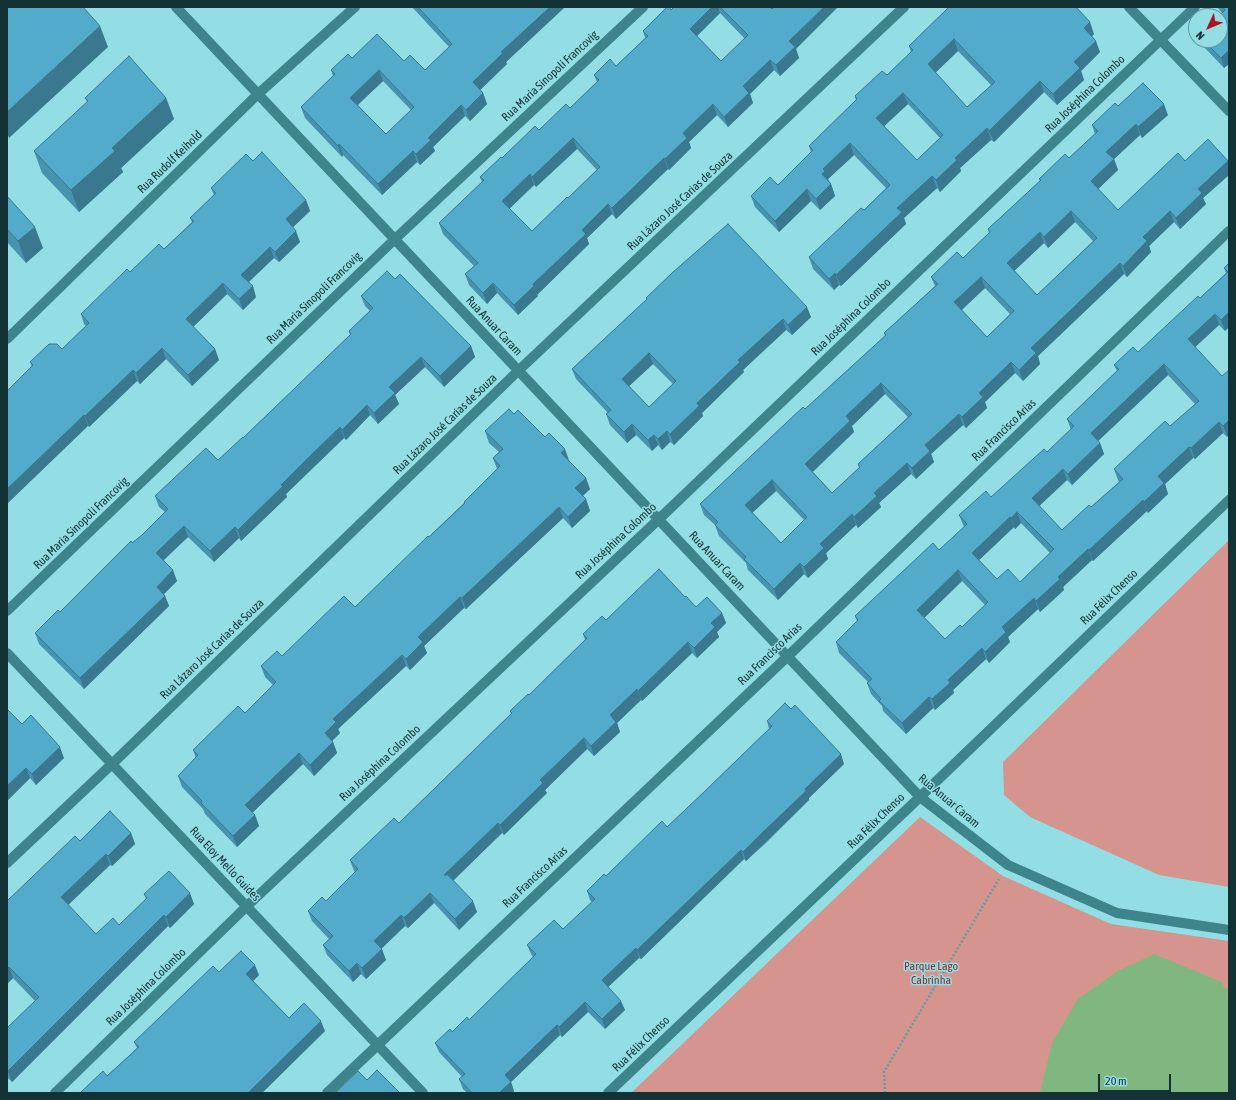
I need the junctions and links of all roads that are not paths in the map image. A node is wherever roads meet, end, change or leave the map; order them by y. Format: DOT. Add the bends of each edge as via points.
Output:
graph roads {
  1 [pos="176,7"];
  2 [pos="355,7"];
  3 [pos="643,7"];
  4 [pos="904,7"];
  5 [pos="1129,7"];
  6 [pos="1195,7"];
  7 [pos="1161,39"];
  8 [pos="258,94"];
  9 [pos="1229,111"];
  10 [pos="1229,231"];
  11 [pos="395,239"];
  12 [pos="7,339"];
  13 [pos="518,371"];
  14 [pos="1229,500"];
  15 [pos="659,519"];
  16 [pos="7,611"];
  17 [pos="7,653"];
  18 [pos="788,656"];
  19 [pos="112,764"];
  20 [pos="920,797"];
  21 [pos="7,863"];
  22 [pos="247,906"];
  23 [pos="1229,930"];
  24 [pos="377,1045"];
  25 [pos="55,1093"];
  26 [pos="327,1093"];
  27 [pos="423,1093"];
  28 [pos="608,1093"];
  1 -- 8 [label="street, Rua Anuar Caram"];
  2 -- 8 [label="street, Rua Rudolf Keihold"];
  3 -- 11 [label="street, Rua Maria Sinopoli Francovig"];
  4 -- 13 [label="street, Rua Lázaro José Carias de Souza"];
  5 -- 7 [label="street"];
  6 -- 7 [label="street, Rua Joséphina Colombo"];
  7 -- 9 [label="street"];
  7 -- 15 [label="street, Rua Joséphina Colombo"];
  8 -- 11 [label="street, Rua Anuar Caram"];
  8 -- 12 [label="street, Rua Rudolf Keihold"];
  10 -- 18 [label="street, Rua Francisco Arias"];
  11 -- 13 [label="street, Rua Anuar Caram"];
  11 -- 16 [label="street, Rua Maria Sinopoli Francovig"];
  13 -- 15 [label="street, Rua Anuar Caram"];
  13 -- 19 [label="street, Rua Lázaro José Carias de Souza"];
  14 -- 20 [label="street, Rua Félix Chenso"];
  15 -- 18 [label="street, Rua Anuar Caram"];
  15 -- 22 [label="street, Rua Joséphina Colombo"];
  17 -- 19 [label="street, Rua Eloy Mello Guides"];
  18 -- 20 [label="street, Rua Anuar Caram"];
  18 -- 24 [label="street, Rua Francisco Arias"];
  19 -- 21 [label="street, Rua Lázaro José Carias de Souza"];
  19 -- 22 [label="street, Rua Eloy Mello Guides"];
  20 -- 23 [label="street, Rua Anuar Caram" via="1008,865 1117,913"];
  20 -- 28 [label="street, Rua Félix Chenso"];
  22 -- 24 [label="street, Rua Eloy Mello Guides"];
  22 -- 25 [label="street, Rua Joséphina Colombo"];
  24 -- 26 [label="street, Rua Francisco Arias"];
  24 -- 27 [label="street, Rua Eloy Mello Guides"];
}
